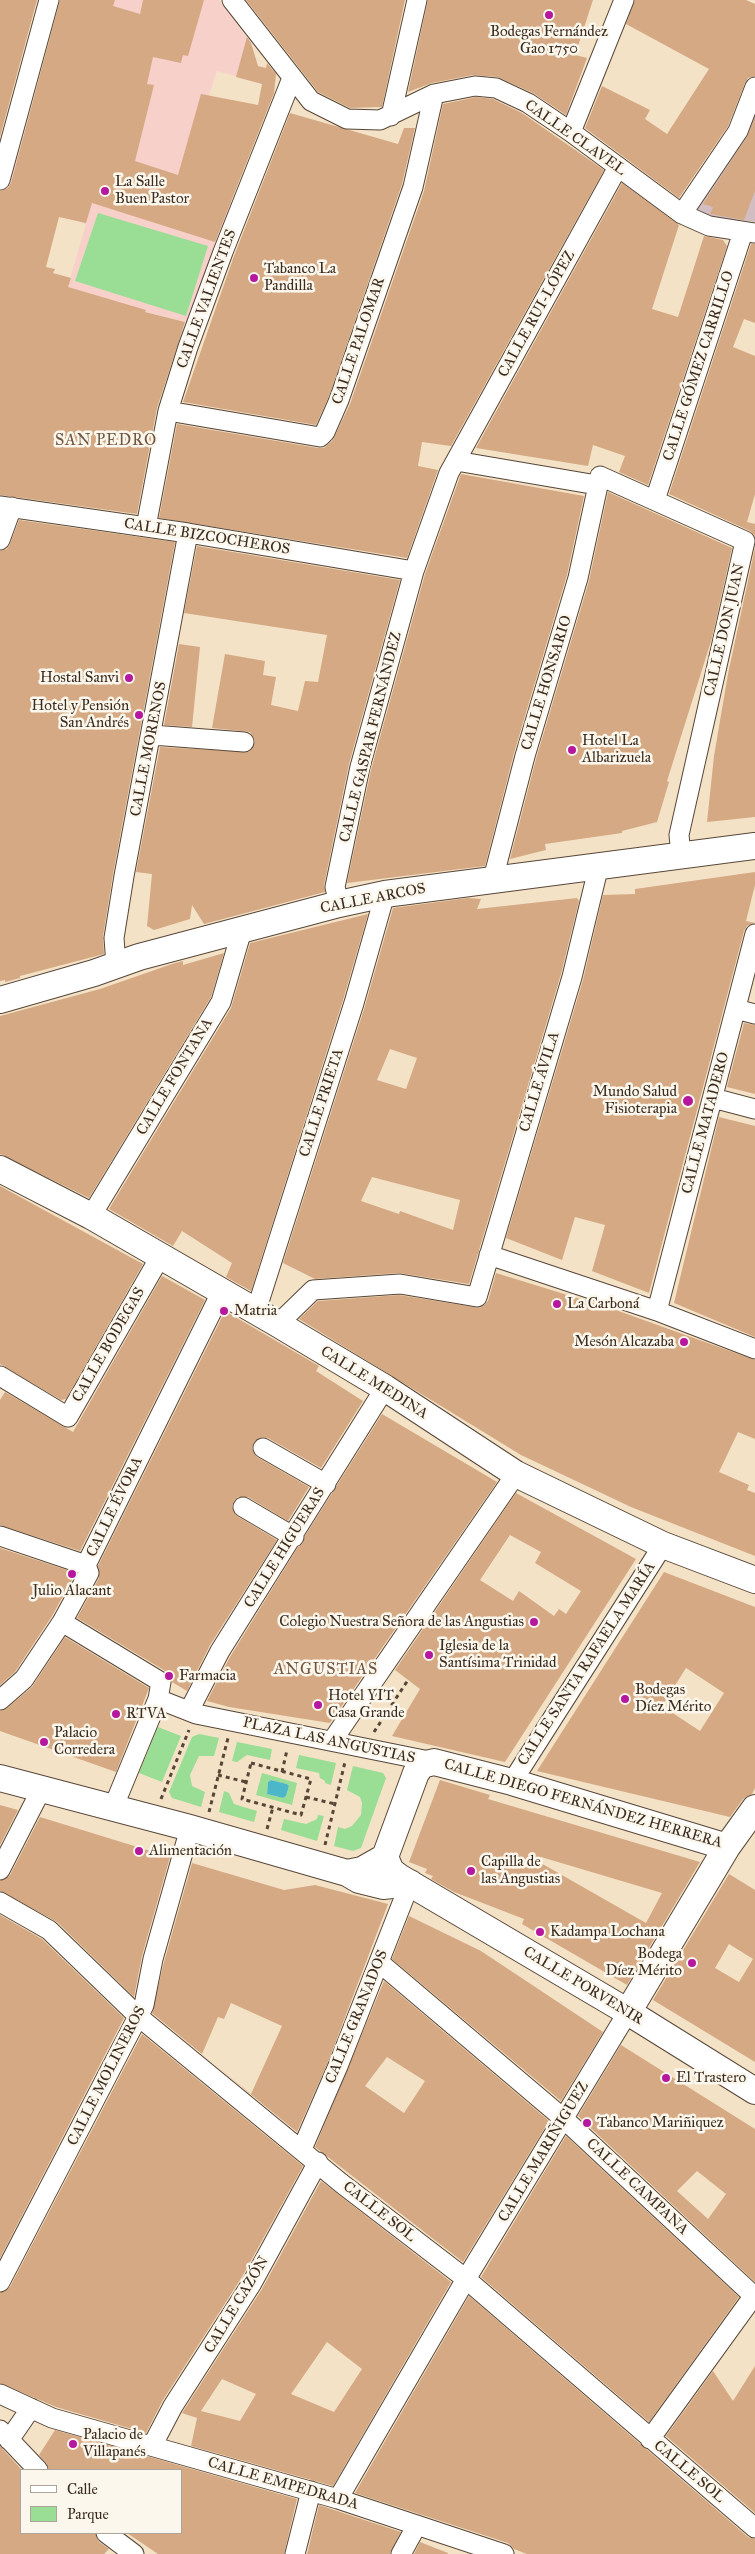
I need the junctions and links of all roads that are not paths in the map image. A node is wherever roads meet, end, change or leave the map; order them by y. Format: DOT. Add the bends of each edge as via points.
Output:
graph roads {
  1 [pos="49,0"];
  2 [pos="232,0"];
  3 [pos="417,0"];
  4 [pos="624,0"];
  5 [pos="292,78"];
  6 [pos="755,87"];
  7 [pos="434,94"];
  8 [pos="391,116"];
  9 [pos="571,132"];
  10 [pos="618,167"];
  11 [pos="0,180"];
  12 [pos="682,214"];
  13 [pos="749,232"];
  14 [pos="168,411"];
  15 [pos="456,461"];
  16 [pos="597,485"];
  17 [pos="655,500"];
  18 [pos="6,506"];
  19 [pos="146,527"];
  20 [pos="188,533"];
  21 [pos="0,540"];
  22 [pos="414,571"];
  23 [pos="152,735"];
  24 [pos="244,742"];
  25 [pos="755,846"];
  26 [pos="681,855"];
  27 [pos="599,865"];
  28 [pos="493,880"];
  29 [pos="385,894"];
  30 [pos="339,904"];
  31 [pos="242,930"];
  32 [pos="755,934"];
  33 [pos="116,965"];
  34 [pos="0,1000"];
  35 [pos="736,1009"];
  36 [pos="755,1014"];
  37 [pos="713,1098"];
  38 [pos="755,1109"];
  39 [pos="0,1169"];
  40 [pos="91,1216"];
  41 [pos="489,1255"];
  42 [pos="160,1257"];
  43 [pos="217,1301"];
  44 [pos="657,1311"];
  45 [pos="267,1318"];
  46 [pos="755,1348"];
  47 [pos="2,1381"];
  48 [pos="385,1388"];
  49 [pos="263,1448"];
  50 [pos="516,1474"];
  51 [pos="326,1484"];
  52 [pos="243,1507"];
  53 [pos="0,1536"];
  54 [pos="294,1537"];
  55 [pos="663,1545"];
  56 [pos="86,1565"];
  57 [pos="755,1580"];
  58 [pos="62,1622"];
  59 [pos="158,1699"];
  60 [pos="0,1700"];
  61 [pos="192,1712"];
  62 [pos="332,1741"];
  63 [pos="434,1762"];
  64 [pos="0,1778"];
  65 [pos="512,1782"];
  66 [pos="41,1790"];
  67 [pos="113,1808"];
  68 [pos="755,1808"];
  69 [pos="198,1824"];
  70 [pos="755,1827"];
  71 [pos="727,1847"];
  72 [pos="385,1857"];
  73 [pos="0,1870"];
  74 [pos="347,1874"];
  75 [pos="410,1883"];
  76 [pos="0,1902"];
  77 [pos="380,1963"];
  78 [pos="628,2012"];
  79 [pos="139,2017"];
  80 [pos="755,2091"];
  81 [pos="564,2119"];
  82 [pos="302,2149"];
  83 [pos="318,2162"];
  84 [pos="466,2279"];
  85 [pos="0,2282"];
  86 [pos="755,2296"];
  87 [pos="0,2394"];
  88 [pos="31,2408"];
  89 [pos="4,2435"];
  90 [pos="650,2439"];
  91 [pos="152,2446"];
  92 [pos="37,2469"];
  93 [pos="312,2491"];
  94 [pos="338,2499"];
  95 [pos="417,2526"];
  96 [pos="755,2528"];
  97 [pos="107,2534"];
  98 [pos="122,2551"];
  99 [pos="295,2554"];
  100 [pos="401,2554"];
  101 [pos="504,2554"];
  1 -- 11 [label="street"];
  2 -- 5 [label="street, CALLE CLAVEL"];
  3 -- 8 [label="street"];
  4 -- 9 [label="street"];
  5 -- 8 [label="street, CALLE CLAVEL" via="312,101 347,119 380,120"];
  5 -- 14 [label="street, CALLE VALIENTES" via="223,252"];
  6 -- 12 [label="street" via="738,131"];
  7 -- 8 [label="street, CALLE CLAVEL"];
  7 -- 9 [label="street, CALLE CLAVEL" via="475,86 496,88 528,103"];
  7 -- 14 [label="street, CALLE PALOMAR" via="413,187 325,432 320,437"];
  9 -- 10 [label="street, CALLE CLAVEL"];
  10 -- 12 [label="street, CALLE CLAVEL"];
  10 -- 15 [label="street, CALLE RUI-LÓPEZ"];
  12 -- 13 [label="street, CALLE CLAVEL" via="709,226"];
  13 -- 17 [label="street, CALLE GÓMEZ CARRILLO"];
  14 -- 19 [label="street, CALLE VALIENTES"];
  15 -- 16 [label="street"];
  15 -- 22 [label="street, CALLE RUI-LÓPEZ"];
  16 -- 17 [label="street, CALLE DON JUAN" via="600,476"];
  16 -- 28 [label="street, CALLE HONSARIO" via="578,578"];
  17 -- 26 [label="street, CALLE DON JUAN" via="745,541 679,836"];
  18 -- 19 [label="street, CALLE BIZCOCHEROS"];
  18 -- 21 [label="street"];
  19 -- 20 [label="street, CALLE BIZCOCHEROS"];
  20 -- 22 [label="street, CALLE BIZCOCHEROS"];
  20 -- 23 [label="street, CALLE MORENOS"];
  22 -- 30 [label="street, CALLE GASPAR FERNÁNDEZ" via="360,767 335,887"];
  23 -- 24 [label="street"];
  23 -- 33 [label="street, CALLE MORENOS" via="114,938"];
  25 -- 26 [label="street, CALLE ARCOS"];
  26 -- 27 [label="street, CALLE ARCOS"];
  27 -- 28 [label="street, CALLE ARCOS"];
  27 -- 41 [label="street, CALLE ÁVILA" via="572,977"];
  28 -- 29 [label="street, CALLE ARCOS"];
  29 -- 30 [label="street, CALLE ARCOS"];
  29 -- 45 [label="street, CALLE PRIETA"];
  30 -- 31 [label="street, CALLE ARCOS"];
  31 -- 33 [label="street, CALLE ARCOS"];
  31 -- 40 [label="street, CALLE FONTANA" via="221,1002"];
  32 -- 35 [label="street, CALLE MATADERO"];
  33 -- 34 [label="street, CALLE ARCOS"];
  35 -- 36 [label="street"];
  35 -- 37 [label="street, CALLE MATADERO"];
  37 -- 38 [label="street"];
  37 -- 44 [label="street, CALLE MATADERO"];
  39 -- 40 [label="street, CALLE MEDINA"];
  40 -- 42 [label="street, CALLE MEDINA"];
  41 -- 44 [label="street"];
  41 -- 45 [label="street, CALLE ÁVILA" via="477,1297 400,1284 313,1290"];
  42 -- 45 [label="street, CALLE MEDINA"];
  42 -- 47 [label="street, CALLE BODEGAS" via="68,1417"];
  43 -- 56 [label="street, CALLE ÉVORA"];
  44 -- 46 [label="street"];
  45 -- 48 [label="street, CALLE MEDINA"];
  48 -- 50 [label="street, CALLE MEDINA"];
  48 -- 51 [label="street, CALLE HIGUERAS"];
  49 -- 51 [label="street"];
  50 -- 55 [label="street, CALLE MEDINA"];
  50 -- 62 [label="street"];
  51 -- 54 [label="street, CALLE HIGUERAS"];
  52 -- 54 [label="street"];
  53 -- 56 [label="street"];
  54 -- 61 [label="street, CALLE HIGUERAS" via="220,1651"];
  55 -- 57 [label="street, CALLE MEDINA"];
  55 -- 65 [label="street, CALLE SANTA RAFAELA MARÍA"];
  56 -- 58 [label="street, CALLE ÉVORA" via="89,1573"];
  58 -- 59 [label="street" via="161,1682"];
  58 -- 60 [label="street, CALLE ÉVORA" via="24,1679"];
  59 -- 61 [label="street, PLAZA LAS ANGUSTIAS"];
  59 -- 67 [label="street"];
  61 -- 62 [label="street, PLAZA LAS ANGUSTIAS"];
  62 -- 63 [label="street, PLAZA LAS ANGUSTIAS"];
  63 -- 65 [label="street, CALLE DIEGO FERNÁNDEZ HERRERA"];
  63 -- 72 [label="street, PLAZA LAS ANGUSTIAS" via="422,1765 416,1773"];
  64 -- 66 [label="street"];
  65 -- 71 [label="street, CALLE DIEGO FERNÁNDEZ HERRERA"];
  66 -- 67 [label="street"];
  66 -- 73 [label="street"];
  67 -- 69 [label="street"];
  68 -- 71 [label="street, CALLE MARIÑIGUEZ"];
  69 -- 74 [label="street"];
  69 -- 79 [label="street, CALLE MOLINEROS" via="153,1959"];
  70 -- 71 [label="street, CALLE DIEGO FERNÁNDEZ HERRERA"];
  71 -- 78 [label="street, CALLE MARIÑIGUEZ"];
  72 -- 74 [label="street"];
  72 -- 75 [label="street, CALLE PORVENIR" via="391,1871"];
  74 -- 75 [label="street" via="383,1886"];
  75 -- 77 [label="street, CALLE GRANADOS"];
  75 -- 78 [label="street, CALLE PORVENIR"];
  76 -- 79 [label="street, CALLE SOL" via="49,1930"];
  77 -- 81 [label="street, CALLE CAMPANA"];
  77 -- 82 [label="street, CALLE GRANADOS"];
  78 -- 80 [label="street, CALLE PORVENIR"];
  78 -- 81 [label="street, CALLE MARIÑIGUEZ"];
  79 -- 82 [label="street, CALLE SOL"];
  79 -- 85 [label="street, CALLE MOLINEROS"];
  81 -- 84 [label="street, CALLE MARIÑIGUEZ"];
  81 -- 86 [label="street, CALLE CAMPANA"];
  82 -- 83 [label="street, CALLE SOL"];
  83 -- 84 [label="street, CALLE SOL"];
  83 -- 91 [label="street, CALLE CAZÓN" via="252,2283"];
  84 -- 90 [label="street, CALLE SOL"];
  84 -- 94 [label="street, CALLE MARIÑIGUEZ"];
  86 -- 90 [label="street"];
  87 -- 88 [label="street, CALLE EMPEDRADA"];
  88 -- 89 [label="street"];
  88 -- 91 [label="street, CALLE EMPEDRADA"];
  89 -- 92 [label="street"];
  90 -- 96 [label="street, CALLE SOL"];
  91 -- 93 [label="street, CALLE EMPEDRADA"];
  93 -- 94 [label="street, CALLE EMPEDRADA"];
  93 -- 99 [label="street"];
  94 -- 95 [label="street, CALLE EMPEDRADA"];
  95 -- 100 [label="street"];
  95 -- 101 [label="street, CALLE EMPEDRADA"];
  97 -- 98 [label="street"];
}
